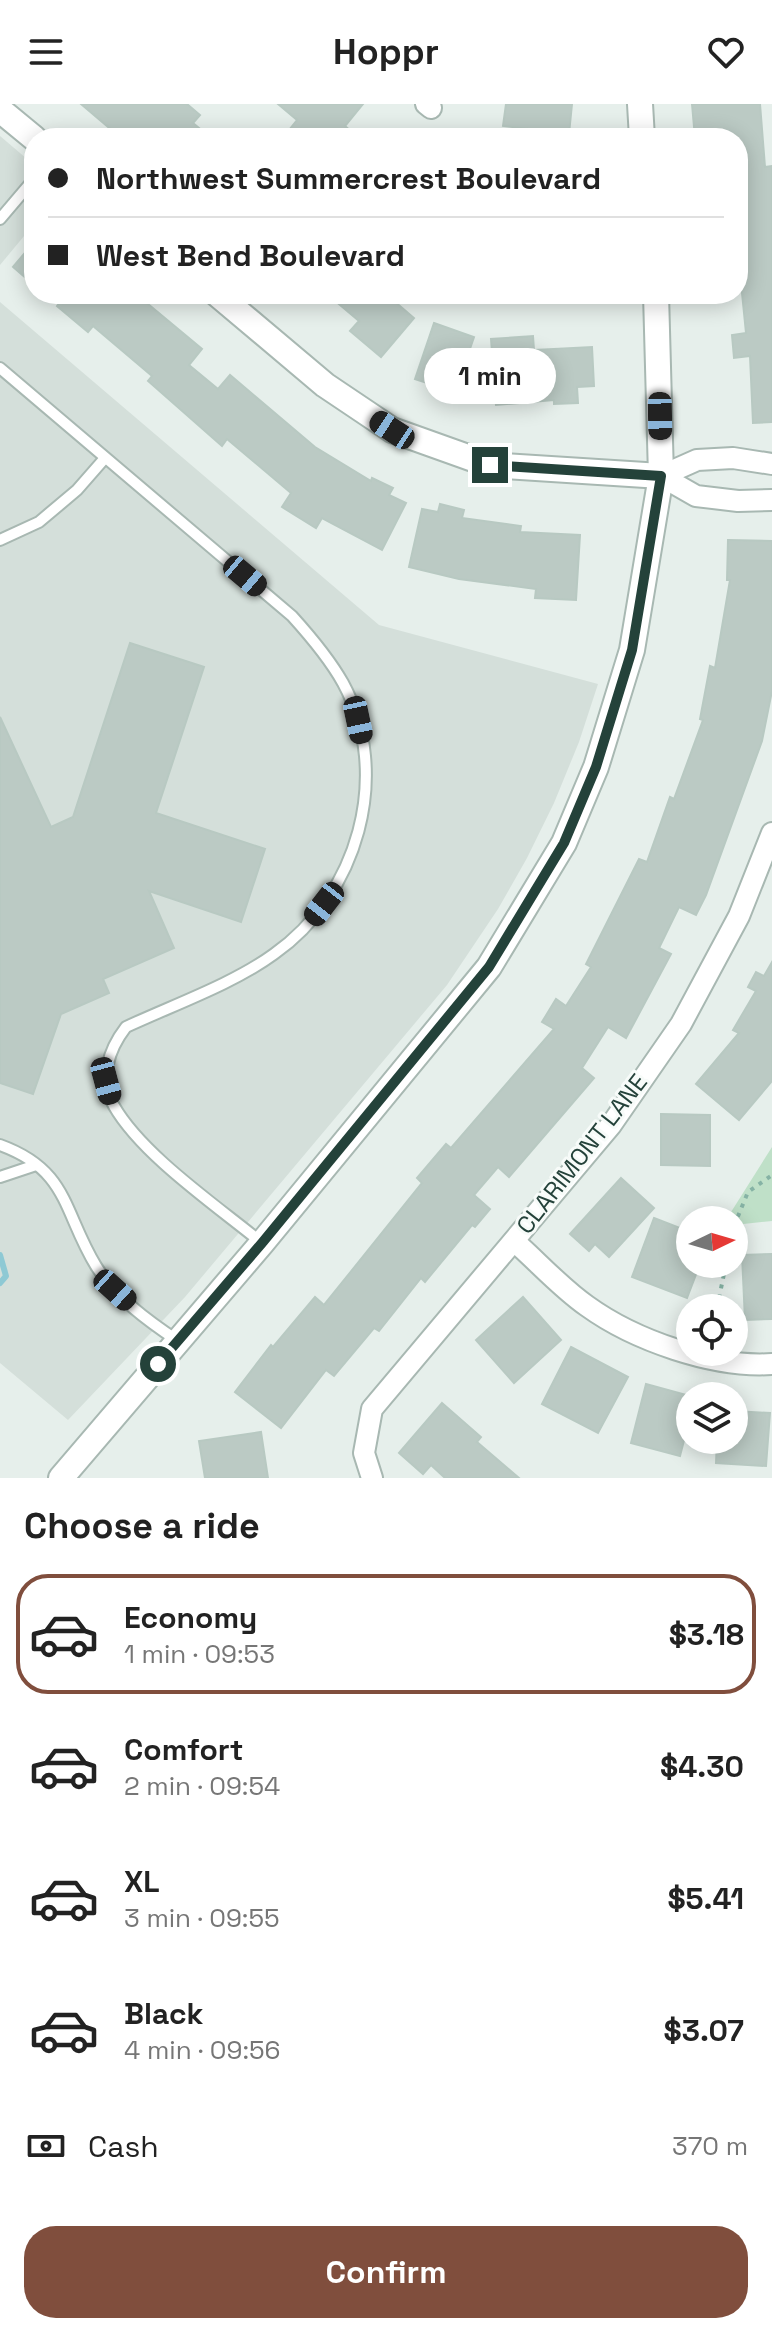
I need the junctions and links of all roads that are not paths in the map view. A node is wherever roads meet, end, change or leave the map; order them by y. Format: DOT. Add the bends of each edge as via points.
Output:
graph roads {
  1 [pos="640,104"];
  2 [pos="0,110"];
  3 [pos="641,128"];
  4 [pos="24,130"];
  5 [pos="24,191"];
  6 [pos="0,219"];
  7 [pos="229,304"];
  8 [pos="656,304"];
  9 [pos="0,368"];
  10 [pos="105,458"];
  11 [pos="772,464"];
  12 [pos="661,476"];
  13 [pos="772,500"];
  14 [pos="0,540"];
  15 [pos="772,833"];
  16 [pos="0,1145"];
  17 [pos="36,1165"];
  18 [pos="0,1177"];
  19 [pos="514,1241"];
  20 [pos="262,1243"];
  21 [pos="178,1341"];
  22 [pos="772,1364"];
  23 [pos="61,1478"];
  24 [pos="372,1478"];
  1 -- 3 [label="street"];
  2 -- 4 [label="street"];
  5 -- 6 [label="lane"];
  7 -- 12 [label="street" via="325,385 392,430 490,465"];
  8 -- 12 [label="street"];
  9 -- 10 [label="lane"];
  10 -- 14 [label="lane" via="39,522"];
  10 -- 20 [label="lane" via="292,616 345,685 358,720 365,757 360,829 335,890 284,946 248,970 126,1027 108,1061 106,1081 113,1105 132,1129 155,1155"];
  11 -- 12 [label="street" via="697,460"];
  12 -- 13 [label="street" via="696,496"];
  12 -- 20 [label="street" via="632,650 596,767 564,843 489,967"];
  15 -- 19 [label="street, CLARIMONT LANE" via="739,916 681,1024 611,1125"];
  16 -- 17 [label="lane"];
  17 -- 18 [label="lane"];
  17 -- 21 [label="lane" via="60,1188 96,1267 151,1324"];
  19 -- 22 [label="street" via="587,1307 650,1341 707,1358"];
  19 -- 24 [label="street, CLARIMONT LANE" via="372,1409 364,1453"];
  20 -- 21 [label="street"];
  21 -- 23 [label="street"];
}
